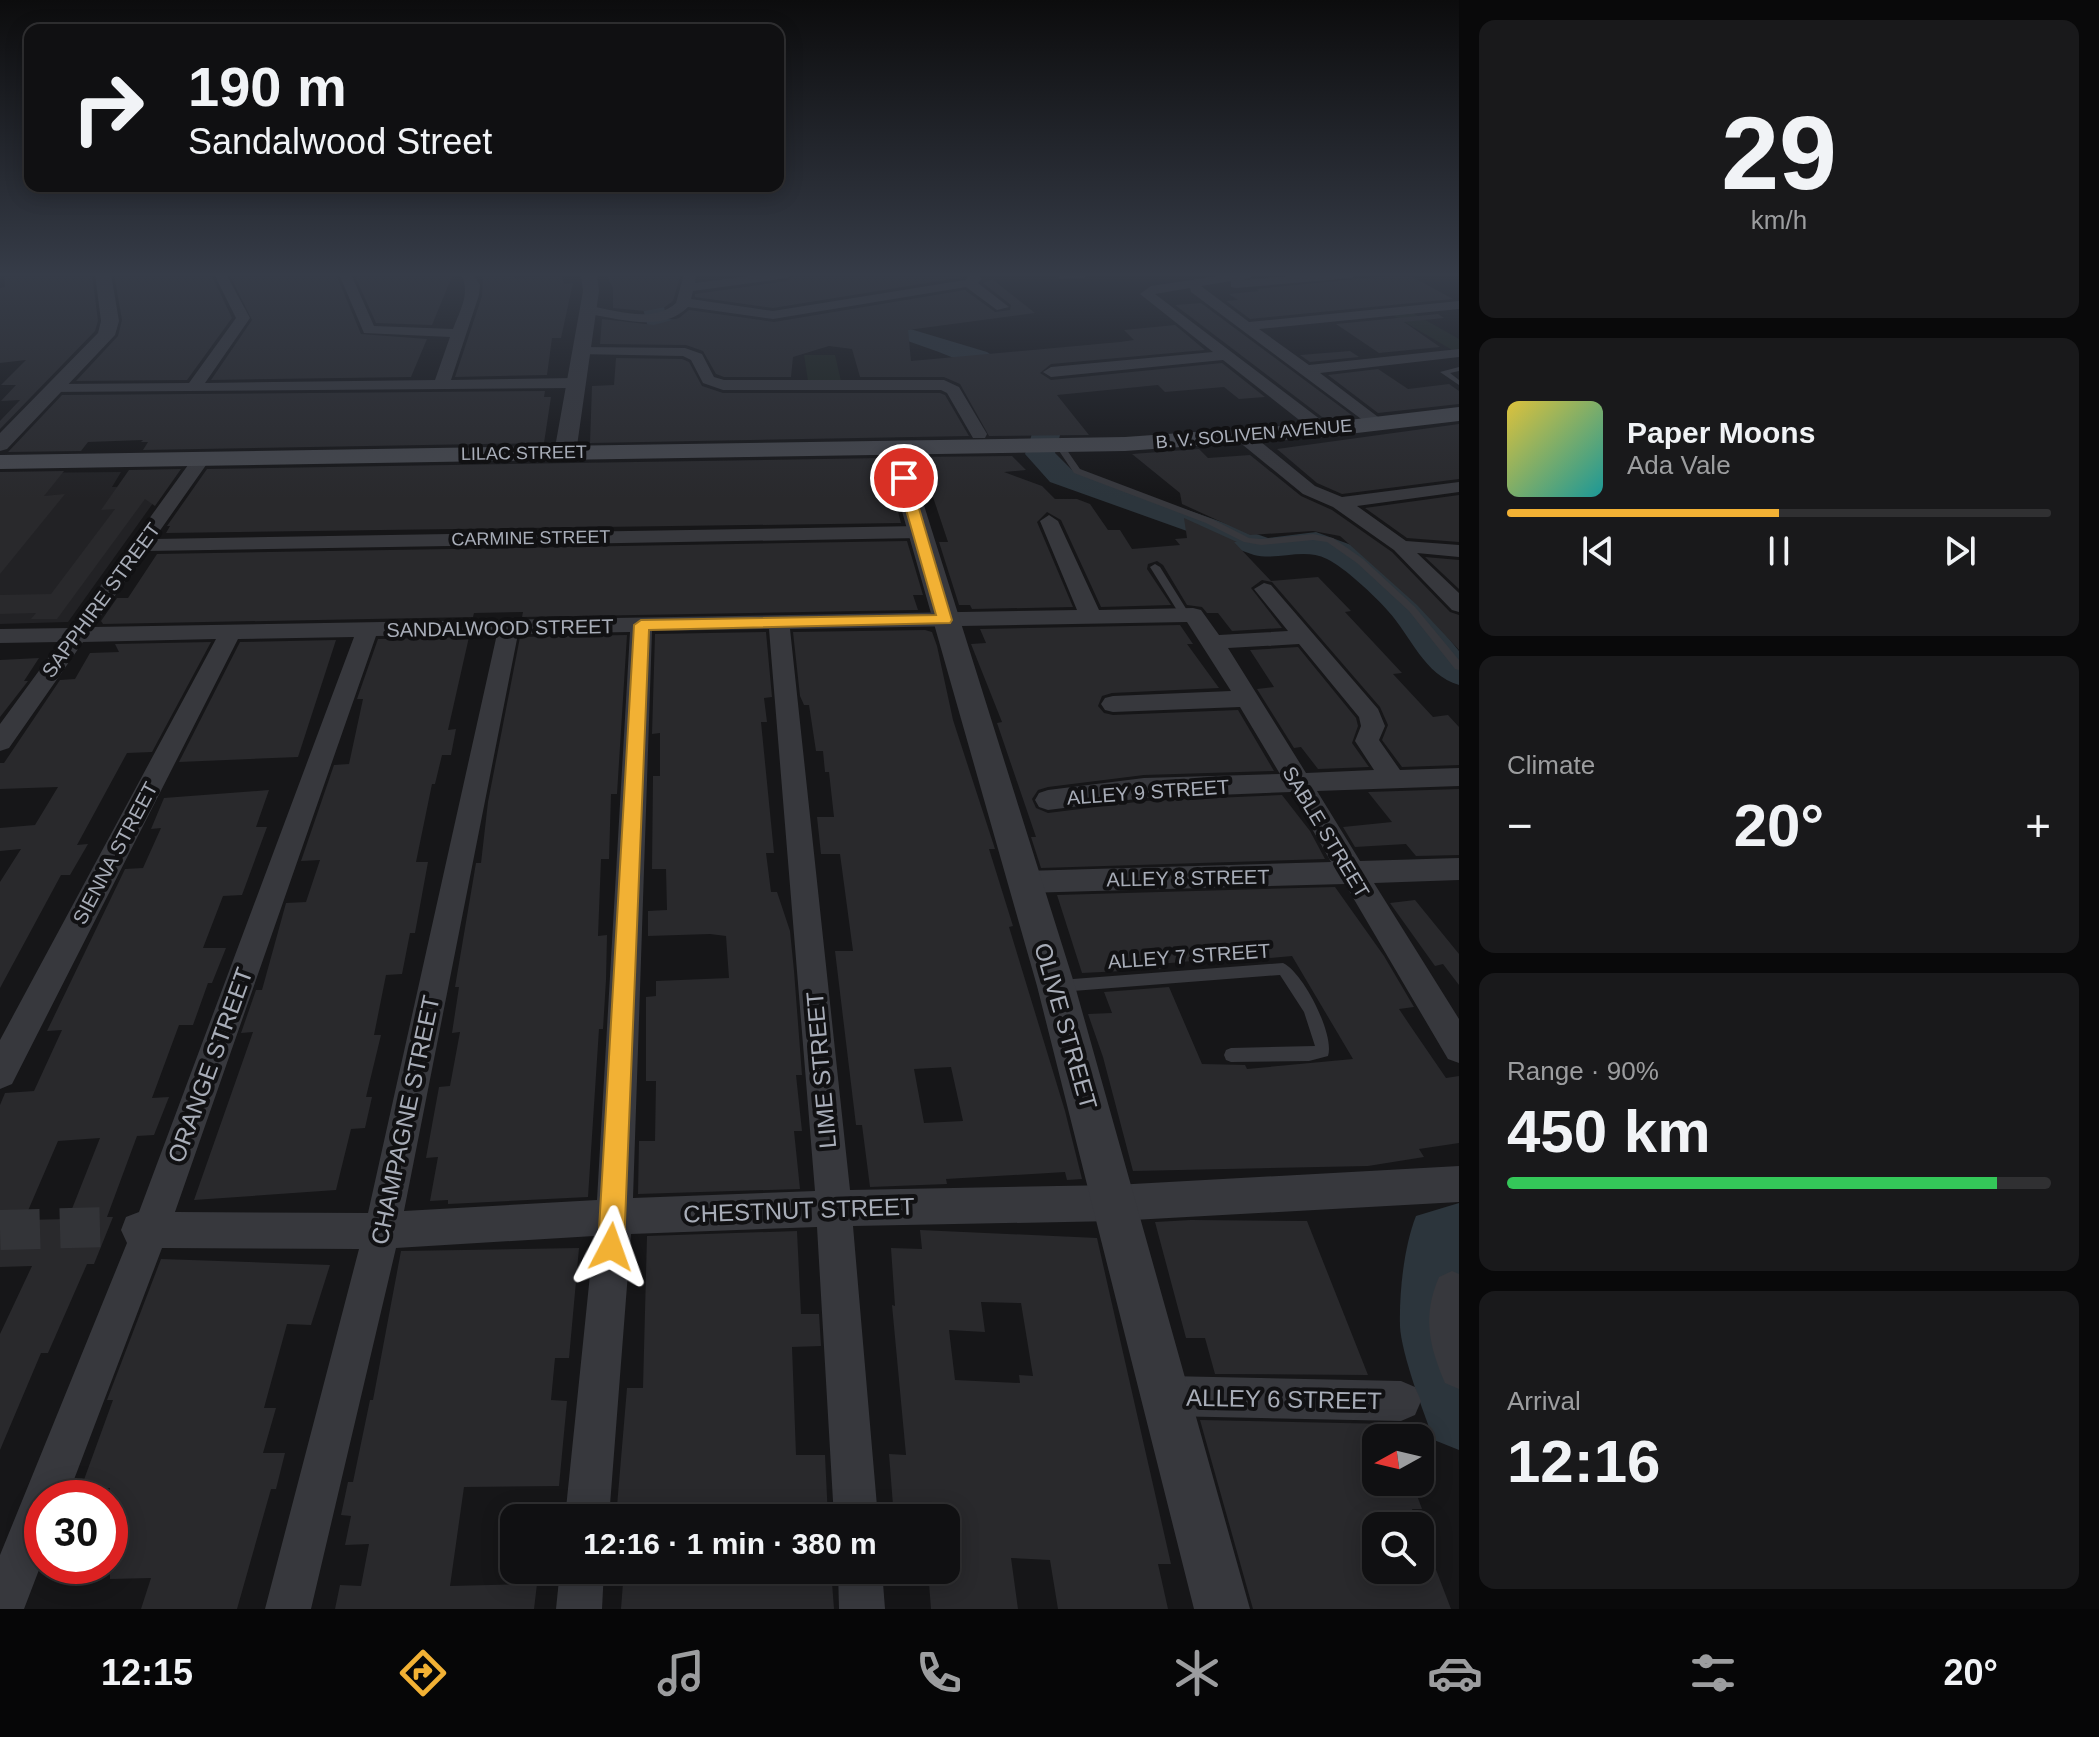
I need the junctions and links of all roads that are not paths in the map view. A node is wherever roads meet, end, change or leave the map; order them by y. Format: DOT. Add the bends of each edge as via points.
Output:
graph roads {
  1 [pos="93,349"];
  2 [pos="221,349"];
  3 [pos="454,349"];
  4 [pos="1221,349"];
  5 [pos="1279,349"];
  6 [pos="581,351"];
  7 [pos="1459,353"];
  8 [pos="1229,355"];
  9 [pos="1459,369"];
  10 [pos="1308,370"];
  11 [pos="1051,372"];
  12 [pos="442,383"];
  13 [pos="575,383"];
  14 [pos="1459,383"];
  15 [pos="194,387"];
  16 [pos="57,389"];
  17 [pos="1459,414"];
  18 [pos="1378,423"];
  19 [pos="1323,430"];
  20 [pos="979,434"];
  21 [pos="1244,437"];
  22 [pos="0,445"];
  23 [pos="1053,445"];
  24 [pos="895,448"];
  25 [pos="565,453"];
  26 [pos="202,458"];
  27 [pos="0,462"];
  28 [pos="1459,487"];
  29 [pos="1340,503"];
  30 [pos="1049,521"];
  31 [pos="920,532"];
  32 [pos="142,545"];
  33 [pos="1401,546"];
  34 [pos="1459,551"];
  35 [pos="1155,567"];
  36 [pos="1264,589"];
  37 [pos="1459,605"];
  38 [pos="1189,615"];
  39 [pos="1091,617"];
  40 [pos="945,620"];
  41 [pos="779,623"];
  42 [pos="641,625"];
  43 [pos="509,627"];
  44 [pos="367,630"];
  45 [pos="231,632"];
  46 [pos="75,635"];
  47 [pos="0,636"];
  48 [pos="1305,637"];
  49 [pos="1213,642"];
  50 [pos="1459,667"];
  51 [pos="1246,699"];
  52 [pos="1113,704"];
  53 [pos="5,729"];
  54 [pos="1459,777"];
  55 [pos="1394,781"];
  56 [pos="1297,784"];
  57 [pos="1048,800"];
  58 [pos="1459,869"];
  59 [pos="1352,875"];
  60 [pos="1024,882"];
  61 [pos="1056,986"];
  62 [pos="1459,1048"];
  63 [pos="1231,1055"];
  64 [pos="0,1073"];
  65 [pos="1459,1184"];
  66 [pos="1115,1203"];
  67 [pos="834,1208"];
  68 [pos="614,1217"];
  69 [pos="144,1231"];
  70 [pos="382,1231"];
  71 [pos="1452,1290"];
  72 [pos="1459,1369"];
  73 [pos="1167,1396"];
  74 [pos="1401,1401"];
  75 [pos="52,1480"];
  76 [pos="588,1504"];
  77 [pos="855,1504"];
  78 [pos="24,1551"];
  79 [pos="581,1584"];
  80 [pos="861,1584"];
  81 [pos="1,1609"];
  82 [pos="288,1609"];
  83 [pos="579,1609"];
  84 [pos="862,1609"];
  85 [pos="1222,1609"];
  1 -- 16 [label="street"];
  2 -- 15 [label="street"];
  3 -- 12 [label="street"];
  4 -- 8 [label="street"];
  5 -- 10 [label="street"];
  6 -- 13 [label="street"];
  6 -- 20 [label="street" via="689,353 699,360 708,380 723,385 944,385 953,390"];
  7 -- 10 [label="street"];
  8 -- 11 [label="street"];
  8 -- 19 [label="street"];
  9 -- 14 [label="lane" via="1444,372"];
  10 -- 18 [label="street"];
  12 -- 13 [label="street"];
  12 -- 15 [label="street"];
  13 -- 25 [label="street"];
  15 -- 16 [label="street"];
  16 -- 22 [label="street"];
  17 -- 18 [label="main road, B. V. SOLIVEN AVENUE"];
  18 -- 19 [label="main road, B. V. SOLIVEN AVENUE"];
  19 -- 21 [label="main road, B. V. SOLIVEN AVENUE"];
  21 -- 23 [label="main road, B. V. SOLIVEN AVENUE"];
  21 -- 29 [label="street" via="1309,490"];
  23 -- 24 [label="main road, LILAC STREET"];
  23 -- 50 [label="lane" via="1077,471 1247,540 1330,540 1412,609"];
  24 -- 25 [label="main road, LILAC STREET"];
  24 -- 31 [label="street, OLIVE STREET"];
  25 -- 26 [label="main road, LILAC STREET"];
  26 -- 27 [label="main road, LILAC STREET"];
  26 -- 32 [label="street, SAPPHIRE STREET"];
  28 -- 29 [label="street"];
  29 -- 33 [label="street"];
  30 -- 39 [label="street"];
  31 -- 32 [label="street, CARMINE STREET"];
  31 -- 40 [label="street, OLIVE STREET"];
  32 -- 46 [label="street, SAPPHIRE STREET"];
  33 -- 34 [label="street"];
  33 -- 37 [label="street"];
  35 -- 38 [label="lane"];
  36 -- 48 [label="street"];
  38 -- 39 [label="street, SANDALWOOD STREET"];
  38 -- 49 [label="street, SABLE STREET"];
  39 -- 40 [label="street, SANDALWOOD STREET"];
  40 -- 41 [label="street, SANDALWOOD STREET"];
  40 -- 60 [label="street, OLIVE STREET"];
  41 -- 42 [label="street, SANDALWOOD STREET"];
  41 -- 67 [label="street, LIME STREET"];
  42 -- 43 [label="street, SANDALWOOD STREET"];
  42 -- 68 [label="street"];
  43 -- 44 [label="street, SANDALWOOD STREET"];
  43 -- 70 [label="street, CHAMPAGNE STREET"];
  44 -- 45 [label="street, SANDALWOOD STREET"];
  44 -- 69 [label="street, ORANGE STREET"];
  45 -- 46 [label="street, SANDALWOOD STREET"];
  45 -- 64 [label="street, SIENNA STREET"];
  46 -- 47 [label="street, SANDALWOOD STREET"];
  46 -- 53 [label="street, SAPPHIRE STREET"];
  48 -- 49 [label="street"];
  48 -- 55 [label="street" via="1370,715 1373,726 1367,741"];
  49 -- 51 [label="street, SABLE STREET"];
  51 -- 52 [label="street"];
  51 -- 56 [label="street, SABLE STREET"];
  54 -- 55 [label="street, ALLEY 9 STREET"];
  55 -- 56 [label="street, ALLEY 9 STREET"];
  56 -- 57 [label="street, ALLEY 9 STREET" via="1144,788"];
  56 -- 59 [label="street, SABLE STREET"];
  58 -- 59 [label="street, ALLEY 8 STREET"];
  59 -- 60 [label="street, ALLEY 8 STREET"];
  59 -- 62 [label="street, SABLE STREET"];
  60 -- 61 [label="street, OLIVE STREET"];
  61 -- 63 [label="lane, ALLEY 7 STREET" via="1283,969 1296,985 1323,1051"];
  61 -- 66 [label="street, OLIVE STREET"];
  65 -- 66 [label="street, CHESTNUT STREET"];
  66 -- 67 [label="street, CHESTNUT STREET"];
  66 -- 73 [label="street, OLIVE STREET"];
  67 -- 68 [label="street, CHESTNUT STREET"];
  67 -- 77 [label="street, LIME STREET"];
  68 -- 70 [label="street, CHESTNUT STREET"];
  68 -- 76 [label="street"];
  69 -- 70 [label="street, CHESTNUT STREET"];
  69 -- 75 [label="street, ORANGE STREET"];
  70 -- 82 [label="street, CHAMPAGNE STREET"];
  71 -- 72 [label="street" via="1448,1339"];
  73 -- 74 [label="street, ALLEY 6 STREET"];
  73 -- 85 [label="street, OLIVE STREET"];
  78 -- 81 [label="street"];
  79 -- 83 [label="street"];
  80 -- 84 [label="street"];
}
